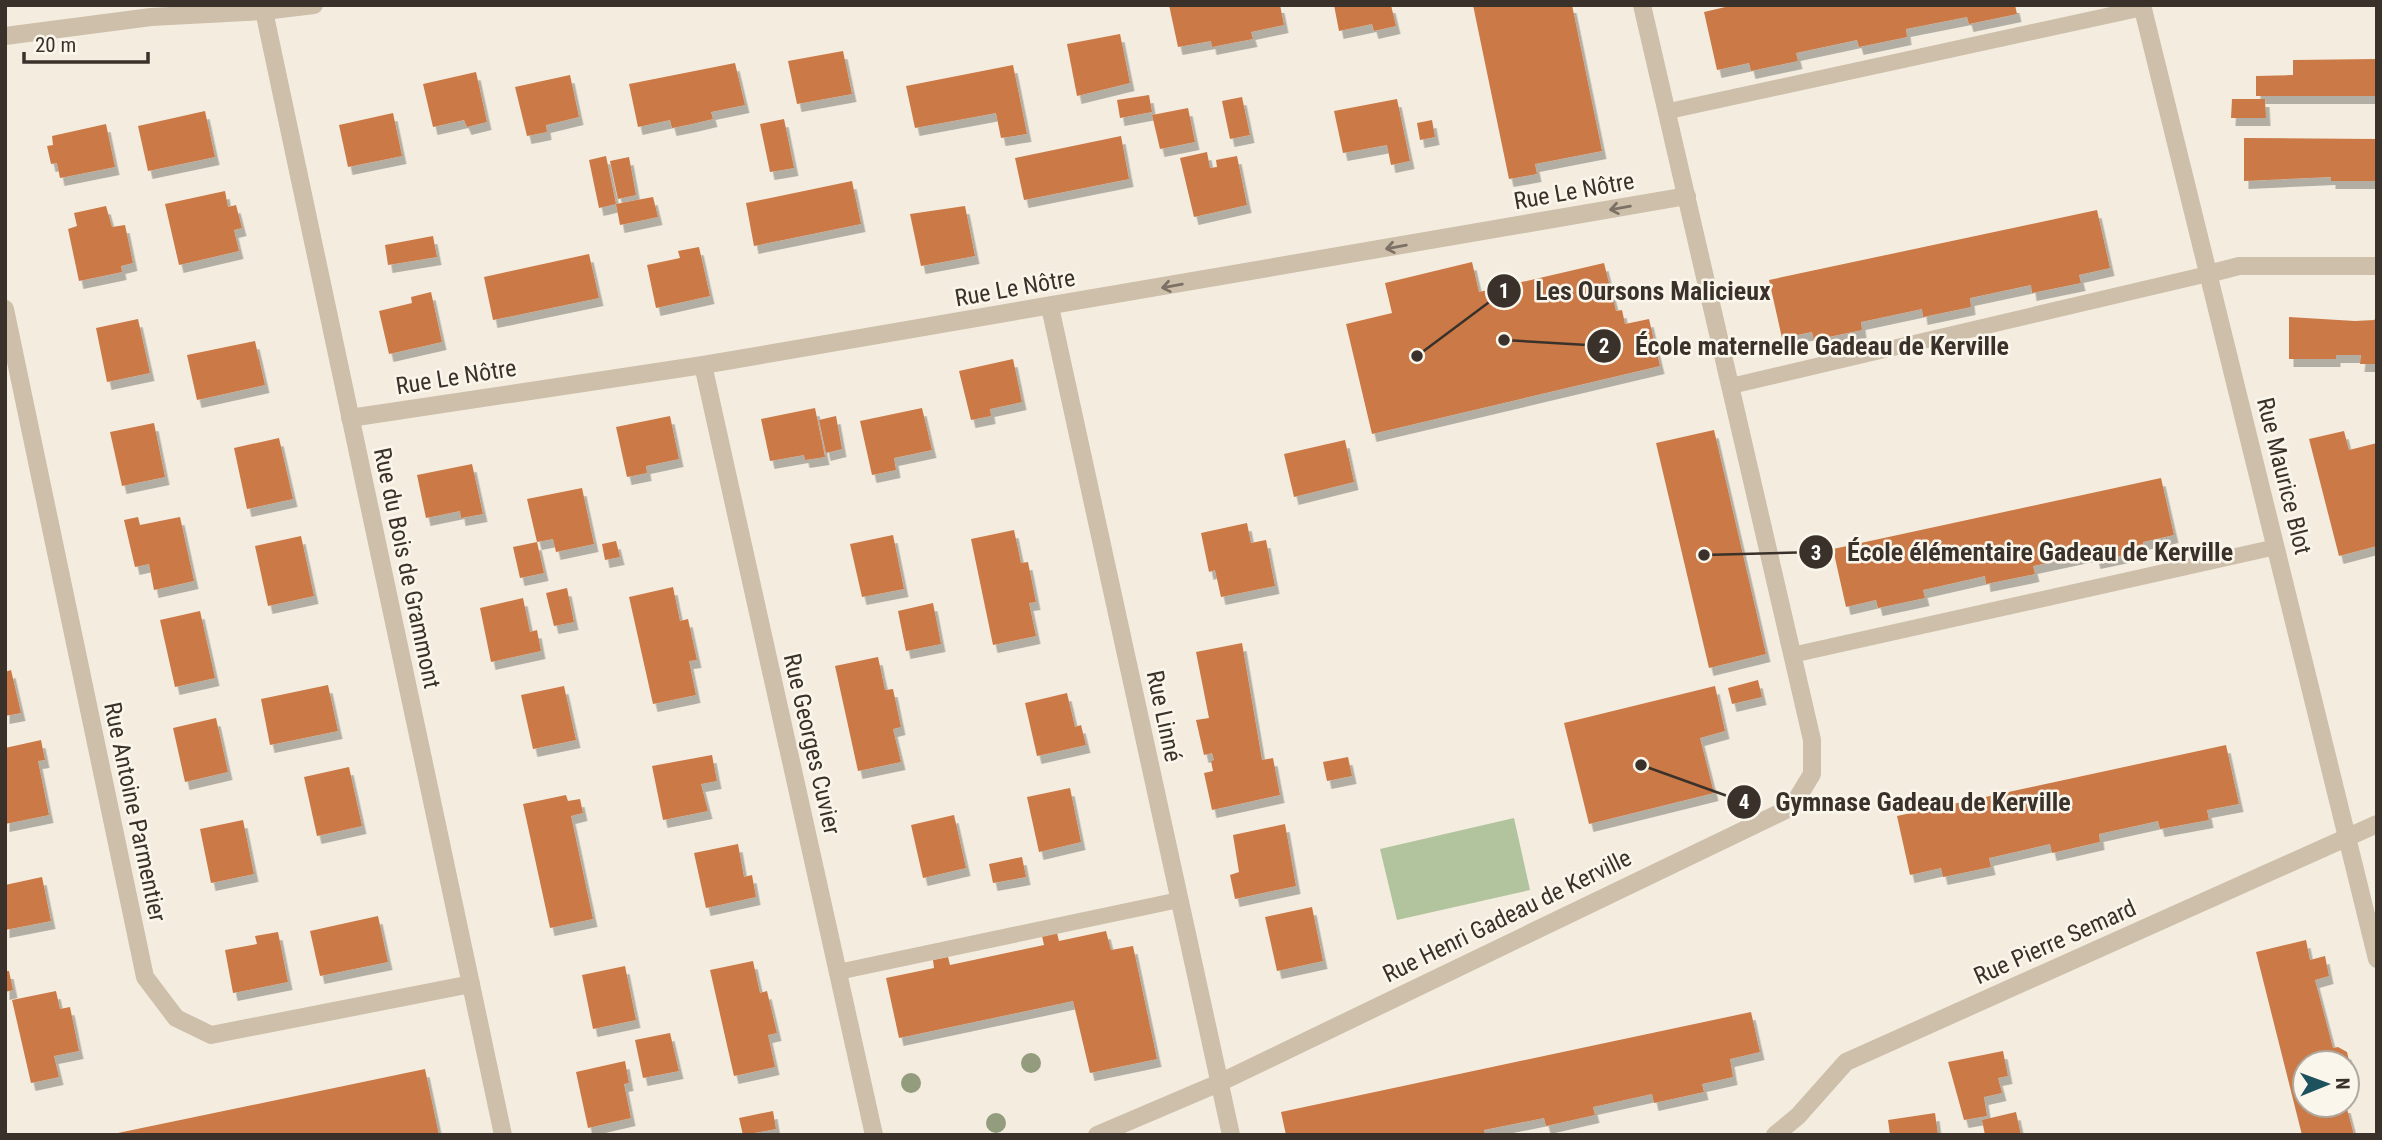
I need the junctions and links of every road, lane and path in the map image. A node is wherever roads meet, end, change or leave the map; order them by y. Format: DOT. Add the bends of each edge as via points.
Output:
graph roads {
  1 [pos="314,5"];
  2 [pos="1642,5"];
  3 [pos="2142,6"];
  4 [pos="264,11"];
  5 [pos="5,36"];
  6 [pos="1669,111"];
  7 [pos="1687,196"];
  8 [pos="2377,266"];
  9 [pos="2208,274"];
  10 [pos="1050,307"];
  11 [pos="5,309"];
  12 [pos="703,365"];
  13 [pos="1731,386"];
  14 [pos="350,418"];
  15 [pos="2276,547"];
  16 [pos="1792,655"];
  17 [pos="2377,824"];
  18 [pos="2347,840"];
  19 [pos="1179,900"];
  20 [pos="2377,959"];
  21 [pos="838,972"];
  22 [pos="471,984"];
  23 [pos="1219,1083"];
  24 [pos="503,1135"];
  25 [pos="874,1135"];
  26 [pos="1097,1135"];
  27 [pos="1231,1135"];
  28 [pos="1775,1135"];
  1 -- 4 [label="street"];
  2 -- 6 [label="street, Rue Henri Gadeau de Kerville"];
  3 -- 6 [label="lane"];
  3 -- 9 [label="street, Rue Maurice Blot"];
  4 -- 5 [label="street" via="151,17"];
  4 -- 14 [label="street, Rue du Bois de Grammont"];
  6 -- 7 [label="street, Rue Henri Gadeau de Kerville"];
  7 -- 10 [label="street, Rue Le Nôtre, one-way"];
  7 -- 13 [label="street, Rue Henri Gadeau de Kerville"];
  8 -- 9 [label="street" via="2239,266"];
  9 -- 13 [label="lane"];
  9 -- 15 [label="street, Rue Maurice Blot"];
  10 -- 12 [label="street, Rue Le Nôtre"];
  10 -- 19 [label="street, Rue Linné"];
  11 -- 22 [label="street, Rue Antoine Parmentier" via="145,977 176,1018 211,1035"];
  12 -- 14 [label="street, Rue Le Nôtre"];
  12 -- 21 [label="street, Rue Georges Cuvier"];
  13 -- 16 [label="street, Rue Henri Gadeau de Kerville"];
  14 -- 22 [label="street, Rue du Bois de Grammont"];
  15 -- 16 [label="lane"];
  15 -- 18 [label="street, Rue Maurice Blot"];
  16 -- 23 [label="street, Rue Henri Gadeau de Kerville" via="1812,740 1812,774 1792,807"];
  17 -- 18 [label="street, Rue Pierre Semard"];
  18 -- 20 [label="street, Rue Maurice Blot"];
  18 -- 28 [label="street, Rue Pierre Semard" via="1846,1062"];
  19 -- 21 [label="lane"];
  19 -- 23 [label="street, Rue Linné"];
  21 -- 25 [label="street, Rue Georges Cuvier"];
  22 -- 24 [label="street, Rue du Bois de Grammont"];
  23 -- 26 [label="street, Rue Henri Gadeau de Kerville"];
  23 -- 27 [label="street, Rue Linné"];
}
